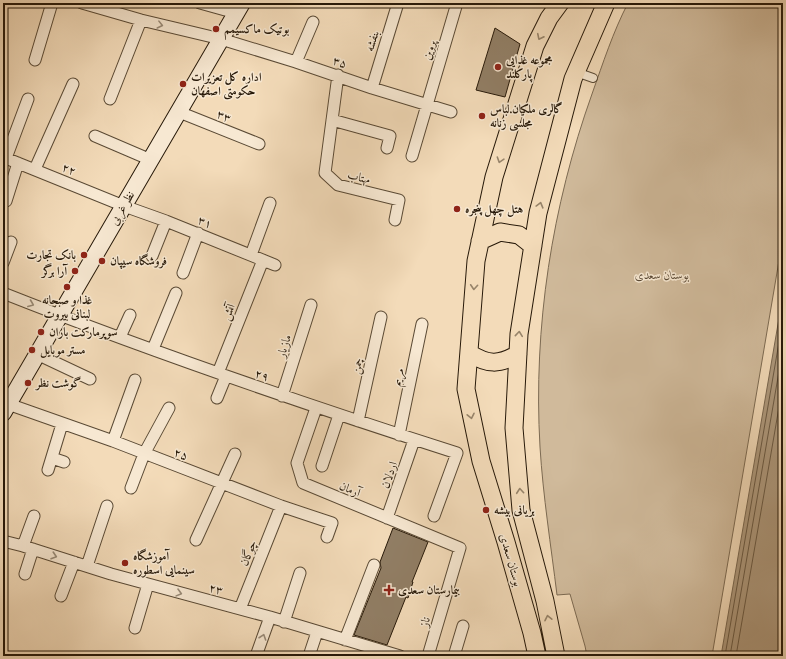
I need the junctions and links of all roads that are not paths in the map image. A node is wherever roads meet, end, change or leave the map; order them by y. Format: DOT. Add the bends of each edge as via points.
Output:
graph roads {
  1 [pos="52,3"];
  2 [pos="200,3"];
  3 [pos="398,3"];
  4 [pos="457,3"];
  5 [pos="560,3"];
  6 [pos="606,3"];
  7 [pos="88,4"];
  8 [pos="239,8"];
  9 [pos="141,20"];
  10 [pos="313,22"];
  11 [pos="221,40"];
  12 [pos="34,60"];
  13 [pos="296,62"];
  14 [pos="576,72"];
  15 [pos="338,75"];
  16 [pos="595,80"];
  17 [pos="73,84"];
  18 [pos="372,88"];
  19 [pos="28,99"];
  20 [pos="110,99"];
  21 [pos="426,105"];
  22 [pos="179,112"];
  23 [pos="451,112"];
  24 [pos="332,120"];
  25 [pos="95,136"];
  26 [pos="259,144"];
  27 [pos="387,148"];
  28 [pos="412,156"];
  29 [pos="4,158"];
  30 [pos="151,160"];
  31 [pos="18,163"];
  32 [pos="35,169"];
  33 [pos="6,201"];
  34 [pos="270,203"];
  35 [pos="124,206"];
  36 [pos="395,220"];
  37 [pos="166,221"];
  38 [pos="198,234"];
  39 [pos="480,241"];
  40 [pos="11,242"];
  41 [pos="533,246"];
  42 [pos="250,255"];
  43 [pos="152,256"];
  44 [pos="263,260"];
  45 [pos="3,263"];
  46 [pos="276,265"];
  47 [pos="183,274"];
  48 [pos="3,293"];
  49 [pos="176,293"];
  50 [pos="310,305"];
  51 [pos="60,315"];
  52 [pos="130,315"];
  53 [pos="381,317"];
  54 [pos="422,324"];
  55 [pos="120,337"];
  56 [pos="153,349"];
  57 [pos="469,353"];
  58 [pos="37,354"];
  59 [pos="518,354"];
  60 [pos="222,375"];
  61 [pos="90,378"];
  62 [pos="135,380"];
  63 [pos="282,396"];
  64 [pos="217,398"];
  65 [pos="6,408"];
  66 [pos="169,408"];
  67 [pos="316,408"];
  68 [pos="339,415"];
  69 [pos="358,421"];
  70 [pos="62,424"];
  71 [pos="399,435"];
  72 [pos="414,440"];
  73 [pos="113,441"];
  74 [pos="144,454"];
  75 [pos="235,454"];
  76 [pos="52,458"];
  77 [pos="64,462"];
  78 [pos="322,466"];
  79 [pos="48,470"];
  80 [pos="222,482"];
  81 [pos="132,488"];
  82 [pos="107,506"];
  83 [pos="281,506"];
  84 [pos="34,516"];
  85 [pos="434,516"];
  86 [pos="387,518"];
  87 [pos="327,537"];
  88 [pos="196,540"];
  89 [pos="3,541"];
  90 [pos="28,548"];
  91 [pos="460,548"];
  92 [pos="74,562"];
  93 [pos="374,565"];
  94 [pos="87,566"];
  95 [pos="300,573"];
  96 [pos="25,574"];
  97 [pos="148,584"];
  98 [pos="62,596"];
  99 [pos="240,609"];
  100 [pos="270,617"];
  101 [pos="284,622"];
  102 [pos="463,626"];
  103 [pos="135,628"];
  104 [pos="317,632"];
  105 [pos="345,640"];
  106 [pos="304,654"];
  107 [pos="256,656"];
  108 [pos="400,656"];
  109 [pos="428,656"];
  110 [pos="454,656"];
  111 [pos="537,656"];
  112 [pos="556,656"];
  1 -- 12 [label="street"];
  2 -- 8 [label="street"];
  3 -- 18 [label="street, بنفشه"];
  4 -- 21 [label="street, پروین"];
  5 -- 39 [label="main road, بوستان سعدی, one-way" via="535,46 494,177"];
  6 -- 14 [label="main road, بوستان سعدی"];
  7 -- 9 [label="street, ۳۵"];
  8 -- 11 [label="main road, نظر غربی"];
  9 -- 11 [label="street, ۳۵, one-way"];
  9 -- 20 [label="street"];
  10 -- 13 [label="street"];
  11 -- 13 [label="street, ۳۵"];
  11 -- 22 [label="main road, نظر غربی"];
  13 -- 15 [label="street, ۳۵"];
  14 -- 16 [label="street"];
  41 -- 14 [label="main road, بوستان سعدی, one-way" via="538,213"];
  15 -- 18 [label="street, ۳۵"];
  15 -- 24 [label="street, مهتاب"];
  17 -- 32 [label="street"];
  18 -- 21 [label="street, ۳۵"];
  19 -- 29 [label="street"];
  21 -- 23 [label="street, ۳۵"];
  21 -- 28 [label="street, پروین"];
  22 -- 26 [label="street, ۳۳"];
  22 -- 30 [label="main road, نظر غربی"];
  24 -- 27 [label="street" via="390,136"];
  24 -- 36 [label="street, مهتاب" via="325,173 338,185 399,200"];
  25 -- 30 [label="street"];
  29 -- 31 [label="street, ۲۲"];
  30 -- 35 [label="main road, نظر غربی"];
  31 -- 32 [label="street, ۲۲"];
  31 -- 33 [label="street"];
  32 -- 35 [label="street, ۲۲"];
  34 -- 42 [label="street"];
  35 -- 37 [label="street, ۳۱"];
  35 -- 51 [label="main road, نظر غربی"];
  37 -- 38 [label="street, ۳۱"];
  37 -- 43 [label="street"];
  38 -- 42 [label="street, ۳۱"];
  38 -- 47 [label="street"];
  39 -- 41 [label="main road" via="500,232 519,234"];
  39 -- 57 [label="main road, بوستان سعدی, one-way" via="476,261"];
  40 -- 45 [label="street"];
  59 -- 41 [label="main road, بوستان سعدی, one-way"];
  42 -- 44 [label="street, ۳۱"];
  44 -- 46 [label="street, ۳۱"];
  44 -- 60 [label="street, آتش"];
  48 -- 51 [label="street, ۲۹, one-way"];
  49 -- 56 [label="street"];
  50 -- 63 [label="street, مازیار"];
  51 -- 55 [label="street, ۲۹"];
  51 -- 58 [label="main road, نظر غربی"];
  52 -- 55 [label="street"];
  53 -- 69 [label="street, چمن"];
  54 -- 71 [label="street, مریم"];
  55 -- 56 [label="street, ۲۹"];
  56 -- 60 [label="street, ۲۹"];
  57 -- 59 [label="main road" via="480,360 495,362 507,360"];
  57 -- 111 [label="main road, بوستان سعدی, one-way" via="466,389 481,461"];
  58 -- 61 [label="street"];
  58 -- 65 [label="main road, نظر غربی"];
  112 -- 59 [label="main road, بوستان سعدی, one-way" via="545,601 521,510 514,428"];
  60 -- 63 [label="street, ۲۹"];
  60 -- 64 [label="street, آتش"];
  62 -- 73 [label="street"];
  63 -- 67 [label="street, ۲۹"];
  65 -- 70 [label="street, ۲۵"];
  66 -- 74 [label="street"];
  67 -- 68 [label="street, ۲۹"];
  67 -- 86 [label="street, آرمان" via="297,463 303,483"];
  68 -- 69 [label="street, ۲۹"];
  68 -- 78 [label="street"];
  69 -- 71 [label="street, ۲۹"];
  70 -- 73 [label="street, ۲۵"];
  70 -- 76 [label="street"];
  71 -- 72 [label="street, ۲۹"];
  72 -- 85 [label="street, ۲۹" via="457,453"];
  72 -- 86 [label="street, اردلان"];
  73 -- 74 [label="street, ۲۵"];
  74 -- 80 [label="street, ۲۵"];
  74 -- 81 [label="street"];
  75 -- 80 [label="street"];
  76 -- 77 [label="street"];
  76 -- 79 [label="street"];
  80 -- 83 [label="street, ۲۵"];
  80 -- 88 [label="street"];
  82 -- 94 [label="street"];
  83 -- 87 [label="street, ۲۵" via="332,523"];
  83 -- 99 [label="street, چوگان"];
  84 -- 90 [label="street"];
  86 -- 91 [label="street, آرمان"];
  89 -- 90 [label="street, ۲۳"];
  90 -- 92 [label="street, ۲۳, one-way"];
  90 -- 96 [label="street"];
  91 -- 109 [label="street, ناز"];
  92 -- 94 [label="street, ۲۳"];
  92 -- 98 [label="street"];
  93 -- 105 [label="street"];
  94 -- 97 [label="street, ۲۳"];
  95 -- 101 [label="street"];
  97 -- 99 [label="street, ۲۳, one-way"];
  97 -- 103 [label="street"];
  99 -- 100 [label="street, ۲۳"];
  100 -- 101 [label="street, ۲۳"];
  107 -- 100 [label="street, one-way"];
  101 -- 104 [label="street, ۲۳"];
  102 -- 110 [label="street"];
  104 -- 105 [label="street, ۲۳"];
  104 -- 106 [label="street"];
  105 -- 108 [label="street, ۲۳"];
}
